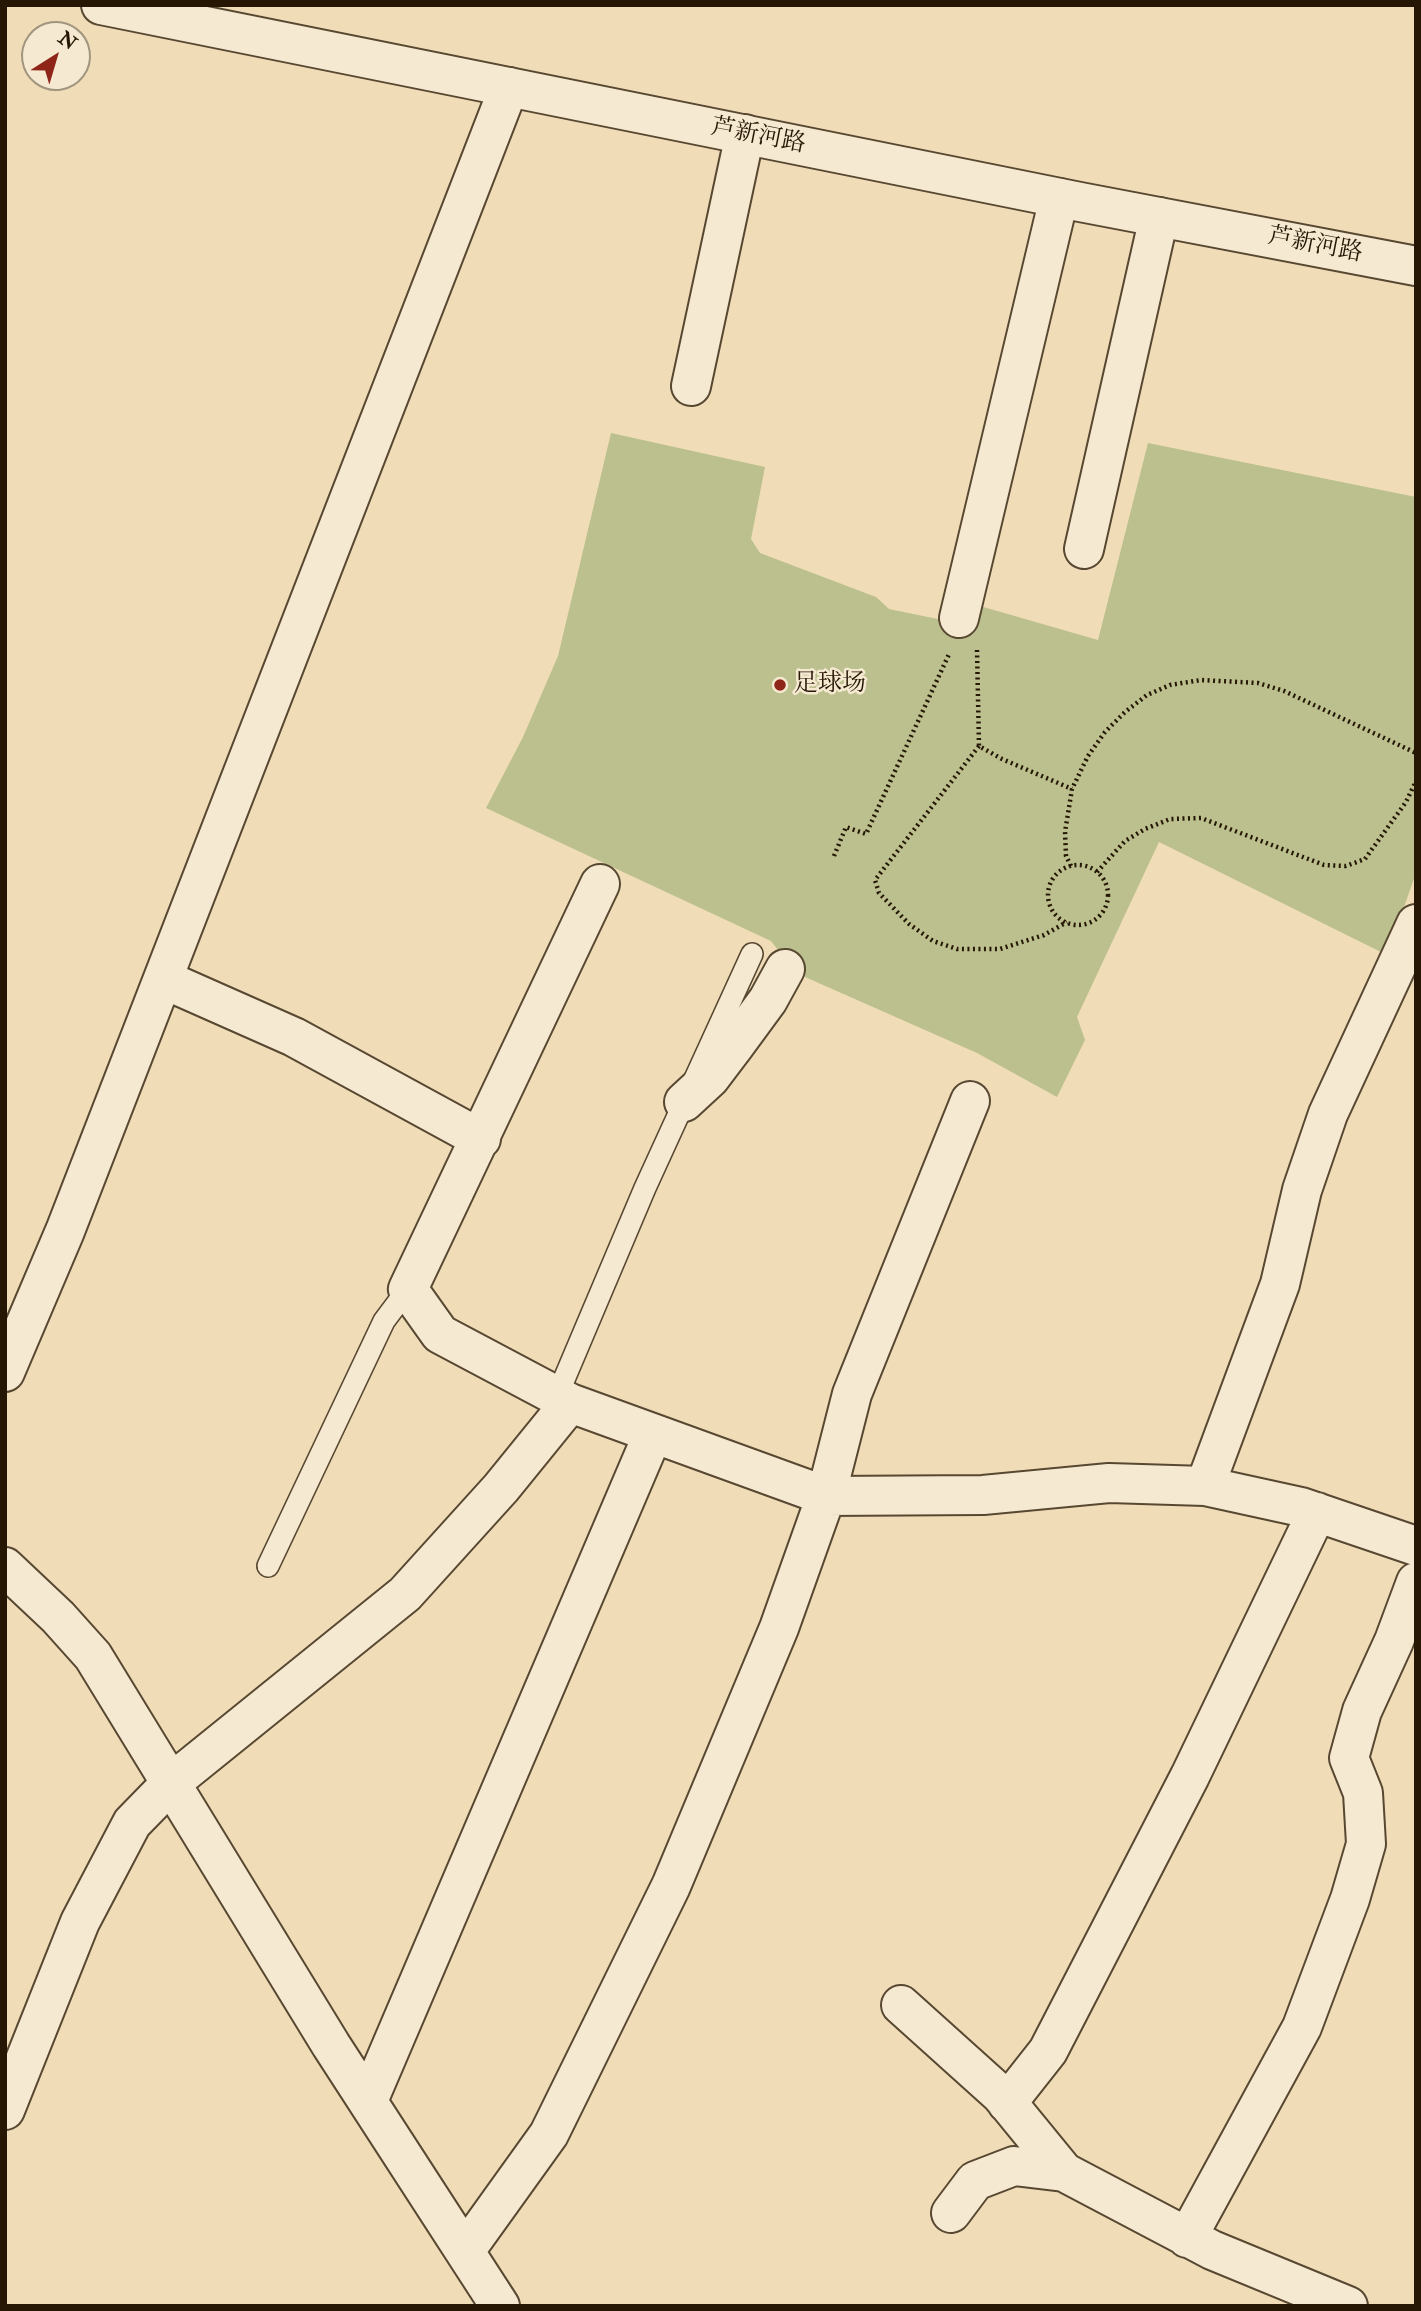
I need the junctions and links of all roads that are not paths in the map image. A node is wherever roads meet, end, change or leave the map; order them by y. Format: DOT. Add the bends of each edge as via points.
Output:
graph roads {
  1 [pos="101,5"];
  2 [pos="509,87"];
  3 [pos="745,134"];
  4 [pos="1059,198"];
  5 [pos="1159,217"];
  6 [pos="1416,266"];
  7 [pos="691,386"];
  8 [pos="1084,549"];
  9 [pos="959,618"];
  10 [pos="600,884"];
  11 [pos="1416,924"];
  12 [pos="768,961"];
  13 [pos="163,979"];
  14 [pos="970,1101"];
  15 [pos="684,1102"];
  16 [pos="481,1139"];
  17 [pos="408,1289"];
  18 [pos="5,1372"];
  19 [pos="564,1399"];
  20 [pos="653,1434"];
  21 [pos="1205,1486"];
  22 [pos="825,1496"];
  23 [pos="1317,1512"];
  24 [pos="1416,1546"];
  25 [pos="268,1566"];
  26 [pos="5,1567"];
  27 [pos="1416,1582"];
  28 [pos="171,1783"];
  29 [pos="901,2005"];
  30 [pos="368,2101"];
  31 [pos="1007,2103"];
  32 [pos="5,2110"];
  33 [pos="1064,2172"];
  34 [pos="951,2213"];
  35 [pos="1187,2238"];
  36 [pos="465,2251"];
  37 [pos="500,2306"];
  38 [pos="1349,2306"];
  1 -- 2 [label="street, 芦新河路"];
  2 -- 3 [label="street, 芦新河路"];
  2 -- 13 [label="street"];
  3 -- 4 [label="street, 芦新河路"];
  3 -- 7 [label="street"];
  4 -- 5 [label="street, 芦新河路"];
  4 -- 9 [label="street"];
  5 -- 6 [label="street, 芦新河路"];
  5 -- 8 [label="street"];
  10 -- 16 [label="street"];
  11 -- 21 [label="street" via="1328,1114 1302,1190 1280,1284"];
  12 -- 15 [label="street" via="768,1000 710,1077"];
  13 -- 16 [label="street" via="294,1037"];
  13 -- 18 [label="street"];
  14 -- 22 [label="street" via="852,1394"];
  15 -- 19 [label="lane"];
  16 -- 17 [label="street"];
  17 -- 19 [label="street" via="440,1334"];
  17 -- 25 [label="lane" via="384,1321"];
  19 -- 20 [label="street"];
  19 -- 28 [label="street" via="501,1488 405,1594"];
  20 -- 22 [label="street"];
  20 -- 30 [label="street"];
  21 -- 22 [label="street" via="1109,1483 983,1495"];
  21 -- 23 [label="street"];
  22 -- 36 [label="street" via="774,1641 671,1886 549,2134"];
  23 -- 24 [label="street"];
  23 -- 31 [label="street" via="1190,1776 1048,2050"];
  26 -- 28 [label="street" via="93,1656"];
  27 -- 35 [label="street" via="1362,1712 1349,1758 1363,1793 1366,1844 1350,1899 1302,2027"];
  28 -- 30 [label="street"];
  28 -- 32 [label="street" via="132,1823 80,1922"];
  29 -- 31 [label="street"];
  30 -- 36 [label="street"];
  31 -- 33 [label="street"];
  33 -- 34 [label="street" via="1014,2166 975,2181"];
  33 -- 35 [label="street"];
  35 -- 38 [label="street"];
  36 -- 37 [label="street"];
}
